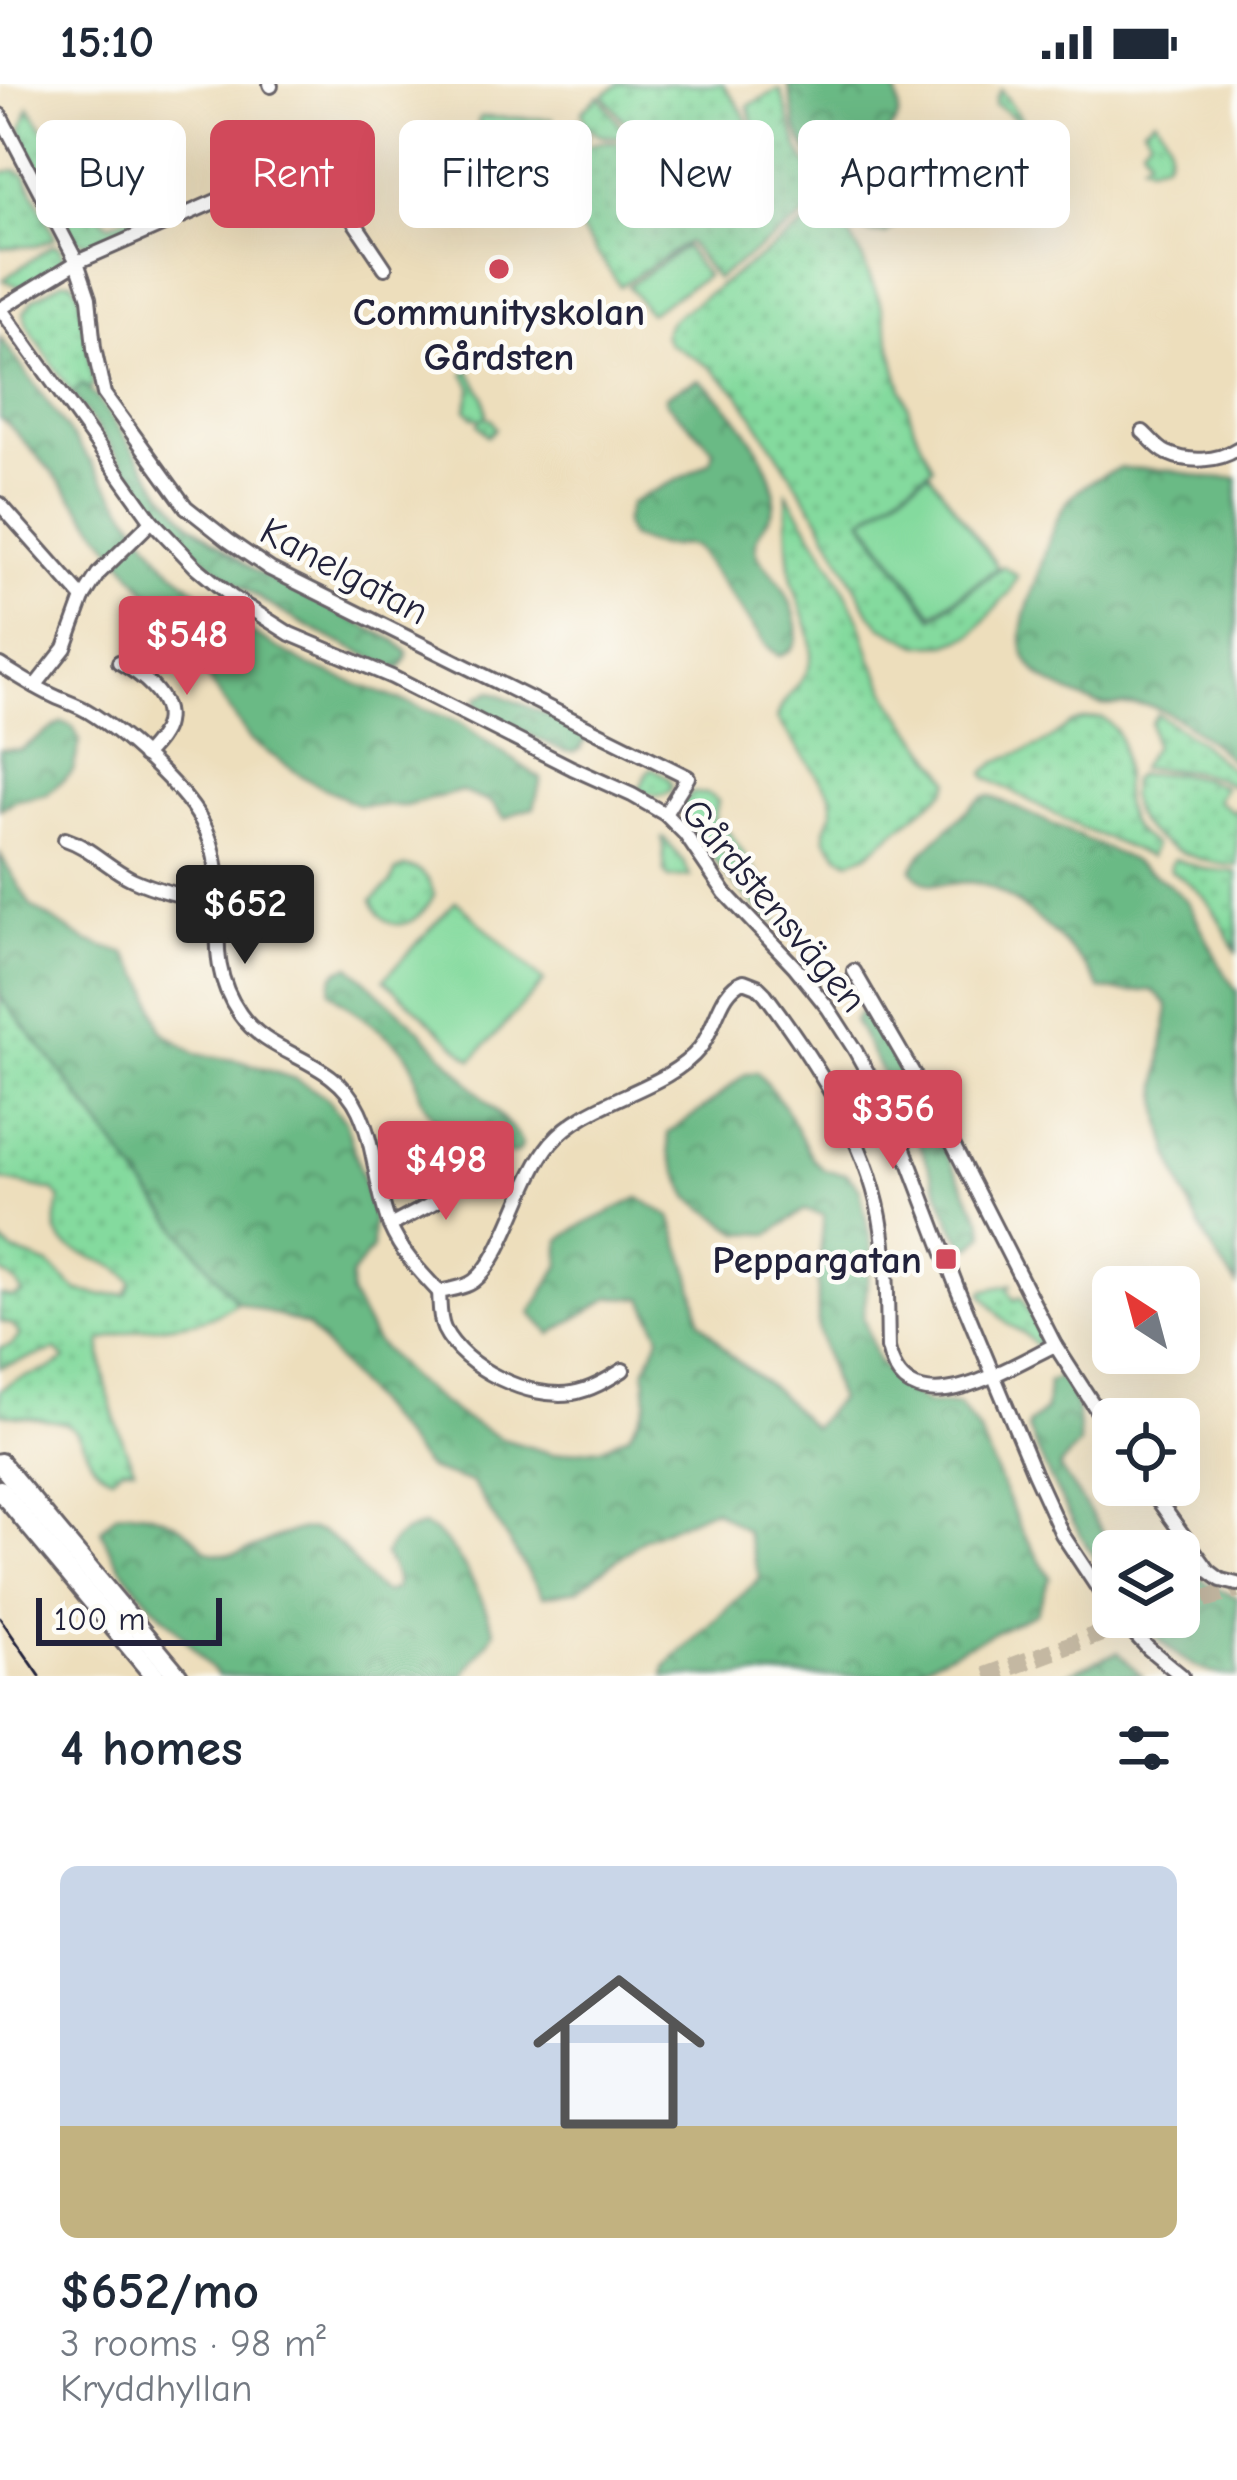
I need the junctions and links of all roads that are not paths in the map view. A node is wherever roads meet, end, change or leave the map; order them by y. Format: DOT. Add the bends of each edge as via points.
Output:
graph roads {
  1 [pos="0,115"];
  2 [pos="77,262"];
  3 [pos="385,268"];
  4 [pos="0,308"];
  5 [pos="1143,432"];
  6 [pos="1237,448"];
  7 [pos="0,504"];
  8 [pos="152,521"];
  9 [pos="83,598"];
  10 [pos="119,662"];
  11 [pos="0,665"];
  12 [pos="35,686"];
  13 [pos="144,756"];
  14 [pos="664,814"];
  15 [pos="65,839"];
  16 [pos="216,903"];
  17 [pos="854,971"];
  18 [pos="449,1172"];
  19 [pos="390,1226"];
  20 [pos="439,1292"];
  21 [pos="1055,1345"];
  22 [pos="622,1370"];
  23 [pos="994,1374"];
  24 [pos="1092,1402"];
  25 [pos="0,1462"];
  26 [pos="0,1490"];
  27 [pos="1162,1506"];
  28 [pos="1092,1578"];
  29 [pos="1237,1584"];
  30 [pos="1139,1638"];
  31 [pos="155,1676"];
  32 [pos="178,1676"];
  33 [pos="1181,1676"];
  1 -- 2 [label="street, Kanelgatan"];
  2 -- 3 [label="street" via="312,159"];
  2 -- 4 [label="street"];
  2 -- 14 [label="street, Kanelgatan" via="104,394 186,507 270,568 688,777"];
  4 -- 8 [label="street, Gårdstensvägen"];
  5 -- 6 [label="street" via="1165,452 1198,460 1222,459"];
  7 -- 9 [label="street"];
  8 -- 9 [label="street"];
  8 -- 14 [label="street, Gårdstensvägen" via="232,597 290,634"];
  9 -- 12 [label="street" via="65,648"];
  10 -- 13 [label="street" via="157,693 167,716"];
  11 -- 12 [label="street"];
  12 -- 13 [label="street" via="98,717"];
  13 -- 16 [label="street" via="201,820 218,874"];
  14 -- 23 [label="street, Gårdstensvägen" via="828,1007 855,1050 887,1108"];
  15 -- 16 [label="street" via="135,880"];
  16 -- 19 [label="street" via="230,998 258,1034 339,1082 357,1107"];
  17 -- 21 [label="street"];
  18 -- 19 [label="street" via="435,1202"];
  19 -- 20 [label="street"];
  20 -- 22 [label="street" via="442,1325 455,1346 493,1375 541,1394 572,1393"];
  20 -- 23 [label="street" via="470,1284 490,1265 554,1140 682,1065 710,1034 730,988 744,981 765,994 818,1072 873,1187 896,1371 919,1390 936,1392"];
  21 -- 23 [label="street"];
  21 -- 24 [label="street"];
  23 -- 28 [label="street, Gårdstensvägen" via="1062,1534"];
  25 -- 32 [label="highway"];
  26 -- 31 [label="highway"];
  27 -- 29 [label="street" via="1209,1571"];
  30 -- 33 [label="street, Gårdstensvägen"];
}
